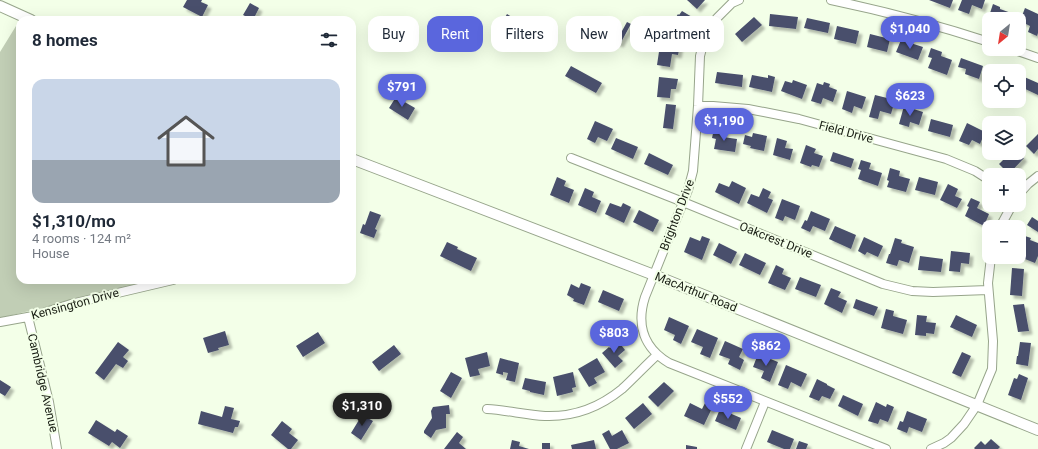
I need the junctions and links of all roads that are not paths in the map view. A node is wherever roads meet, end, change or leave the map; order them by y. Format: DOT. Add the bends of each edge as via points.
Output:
graph roads {
  1 [pos="739,0"];
  2 [pos="831,0"];
  3 [pos="0,6"];
  4 [pos="22,16"];
  5 [pos="982,40"];
  6 [pos="1026,54"];
  7 [pos="1038,58"];
  8 [pos="698,106"];
  9 [pos="571,158"];
  10 [pos="356,161"];
  11 [pos="982,176"];
  12 [pos="1038,176"];
  13 [pos="1026,187"];
  14 [pos="683,202"];
  15 [pos="990,264"];
  16 [pos="654,275"];
  17 [pos="156,284"];
  18 [pos="988,290"];
  19 [pos="28,317"];
  20 [pos="0,322"];
  21 [pos="657,355"];
  22 [pos="765,402"];
  23 [pos="977,405"];
  24 [pos="487,409"];
  25 [pos="1038,430"];
  26 [pos="57,449"];
  27 [pos="746,449"];
  28 [pos="886,449"];
  29 [pos="931,449"];
  1 -- 8 [label="street, Brighton Drive" via="732,3 717,18 706,34 700,56"];
  2 -- 5 [label="street" via="894,14"];
  3 -- 4 [label="street"];
  6 -- 7 [label="street"];
  8 -- 11 [label="street, Field Drive" via="748,109 799,119 946,159"];
  8 -- 14 [label="street, Brighton Drive" via="693,171"];
  9 -- 14 [label="street, Oakcrest Drive"];
  10 -- 16 [label="street, MacArthur Road"];
  12 -- 13 [label="street"];
  14 -- 16 [label="street, Brighton Drive"];
  14 -- 18 [label="street, Oakcrest Drive" via="883,284 912,291"];
  15 -- 18 [label="street"];
  16 -- 21 [label="street, Brighton Drive" via="642,305 641,318 645,337"];
  16 -- 23 [label="street, MacArthur Road"];
  17 -- 19 [label="street, Kensington Drive"];
  18 -- 23 [label="street" via="993,340 992,369"];
  19 -- 20 [label="street, Kensington Drive"];
  19 -- 26 [label="street, Cambridge Avenue"];
  21 -- 22 [label="street" via="669,364"];
  21 -- 24 [label="street" via="622,389 587,410 544,416"];
  22 -- 27 [label="street"];
  22 -- 28 [label="street"];
  23 -- 25 [label="street, MacArthur Road"];
  23 -- 29 [label="street" via="951,438"];
}
